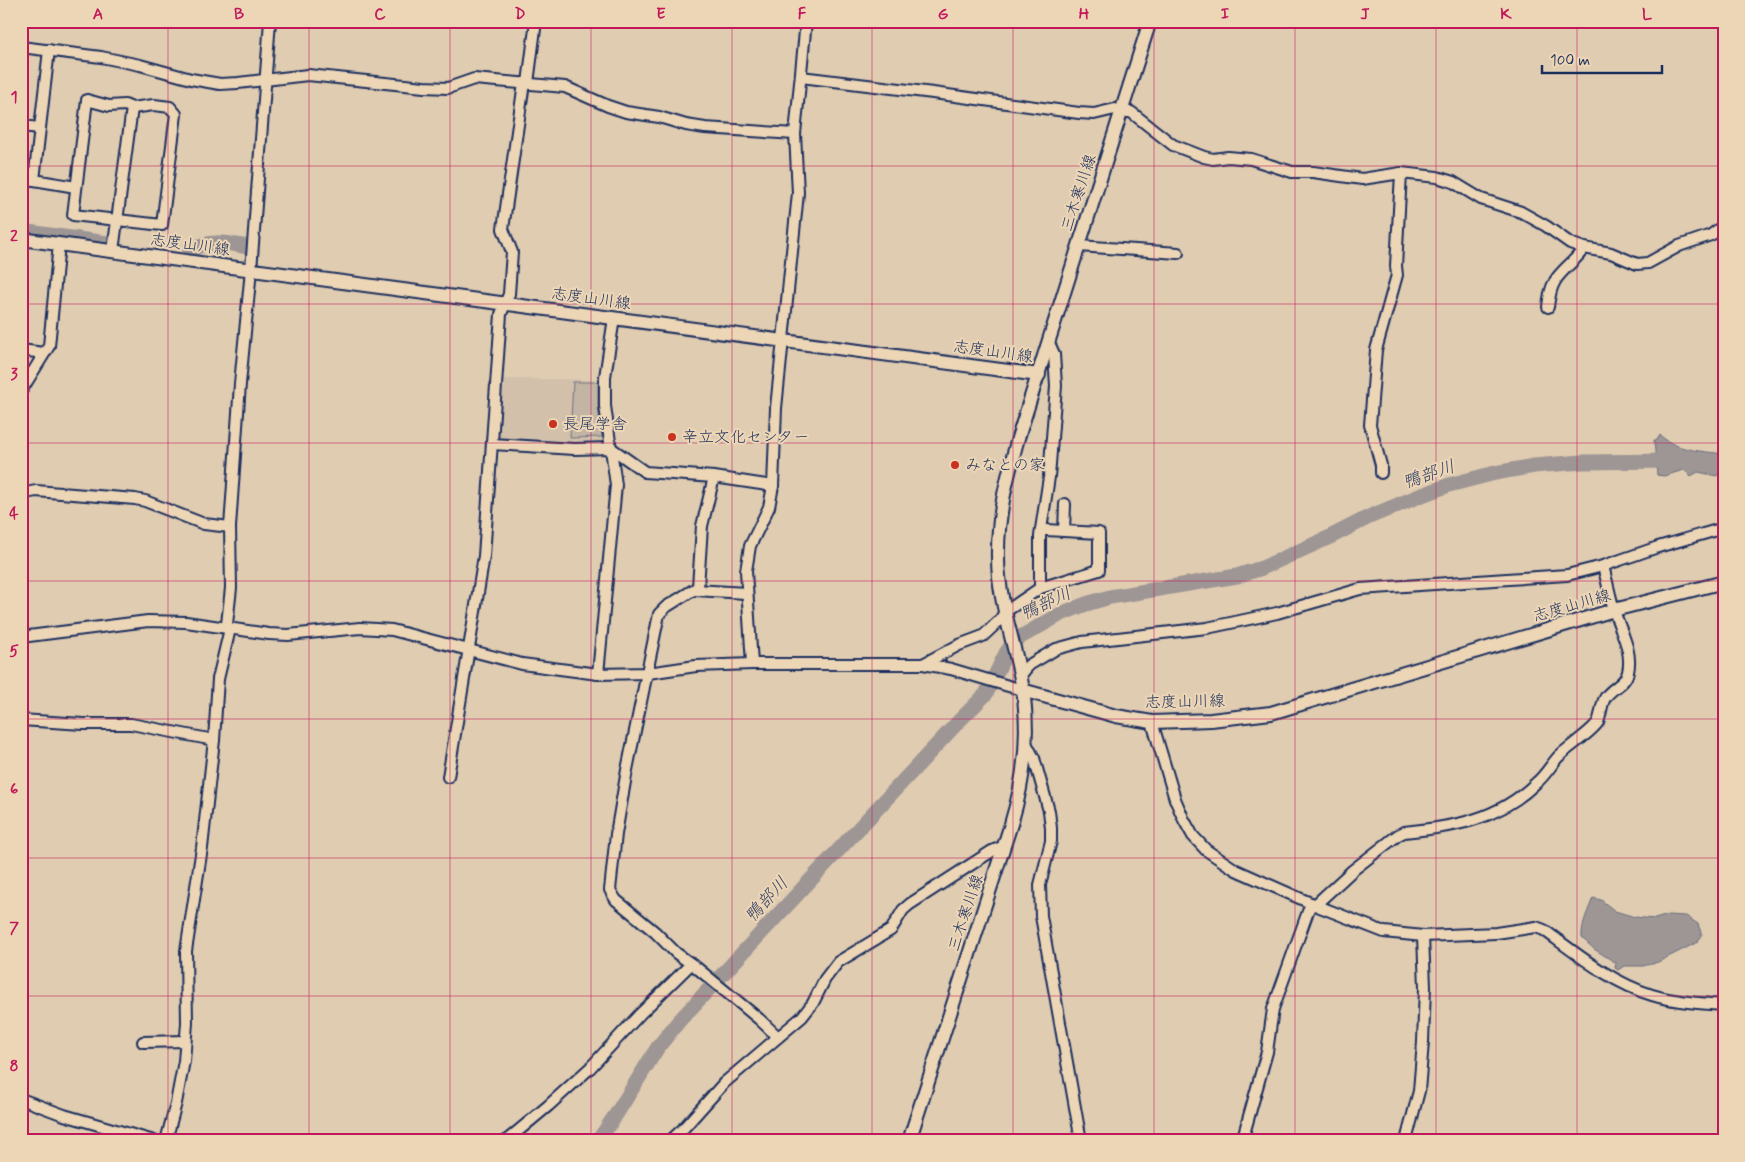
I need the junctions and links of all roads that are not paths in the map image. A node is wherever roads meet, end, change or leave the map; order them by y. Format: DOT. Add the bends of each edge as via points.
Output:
graph roads {
  1 [pos="270,21"];
  2 [pos="536,21"];
  3 [pos="806,21"];
  4 [pos="1150,21"];
  5 [pos="21,47"];
  6 [pos="49,50"];
  7 [pos="801,77"];
  8 [pos="265,80"];
  9 [pos="526,82"];
  10 [pos="132,108"];
  11 [pos="1122,112"];
  12 [pos="21,126"];
  13 [pos="40,128"];
  14 [pos="795,134"];
  15 [pos="1401,173"];
  16 [pos="21,178"];
  17 [pos="34,180"];
  18 [pos="76,187"];
  19 [pos="117,220"];
  20 [pos="1724,224"];
  21 [pos="21,239"];
  22 [pos="59,244"];
  23 [pos="1079,246"];
  24 [pos="1584,248"];
  25 [pos="113,251"];
  26 [pos="1178,253"];
  27 [pos="251,270"];
  28 [pos="505,304"];
  29 [pos="1548,307"];
  30 [pos="614,318"];
  31 [pos="782,341"];
  32 [pos="1049,343"];
  33 [pos="21,350"];
  34 [pos="44,353"];
  35 [pos="1039,375"];
  36 [pos="21,391"];
  37 [pos="493,444"];
  38 [pos="611,448"];
  39 [pos="1381,473"];
  40 [pos="714,477"];
  41 [pos="772,486"];
  42 [pos="21,494"];
  43 [pos="1065,504"];
  44 [pos="230,527"];
  45 [pos="1724,528"];
  46 [pos="1046,530"];
  47 [pos="1064,531"];
  48 [pos="1604,566"];
  49 [pos="1724,582"];
  50 [pos="1040,588"];
  51 [pos="695,590"];
  52 [pos="746,593"];
  53 [pos="1614,610"];
  54 [pos="1006,615"];
  55 [pos="228,628"];
  56 [pos="21,638"];
  57 [pos="468,650"];
  58 [pos="752,664"];
  59 [pos="922,664"];
  60 [pos="648,673"];
  61 [pos="598,674"];
  62 [pos="1020,674"];
  63 [pos="1022,690"];
  64 [pos="21,720"];
  65 [pos="1152,722"];
  66 [pos="214,740"];
  67 [pos="1026,743"];
  68 [pos="448,777"];
  69 [pos="1004,848"];
  70 [pos="1313,904"];
  71 [pos="1423,936"];
  72 [pos="694,966"];
  73 [pos="1724,1005"];
  74 [pos="778,1037"];
  75 [pos="144,1042"];
  76 [pos="185,1042"];
  77 [pos="21,1099"];
  78 [pos="154,1141"];
  79 [pos="166,1141"];
  80 [pos="506,1141"];
  81 [pos="670,1141"];
  82 [pos="909,1141"];
  83 [pos="1081,1141"];
  84 [pos="1242,1141"];
  85 [pos="1406,1141"];
  1 -- 8 [label="street"];
  2 -- 9 [label="street"];
  3 -- 7 [label="street"];
  4 -- 11 [label="main road, 三木寒川線"];
  5 -- 6 [label="street"];
  6 -- 8 [label="street" via="140,65 220,84"];
  6 -- 13 [label="street"];
  7 -- 11 [label="street" via="1080,113 1094,114 1115,109"];
  7 -- 14 [label="street"];
  8 -- 9 [label="street" via="315,76 448,88 474,79"];
  8 -- 27 [label="street"];
  9 -- 14 [label="street" via="565,87 626,112 686,125"];
  9 -- 28 [label="street" via="504,229 512,252 509,294"];
  10 -- 18 [label="street" via="87,100"];
  10 -- 19 [label="street"];
  10 -- 19 [label="street" via="170,106 176,114 162,226"];
  11 -- 15 [label="street" via="1132,112 1173,145 1213,159 1251,159 1292,172 1362,180"];
  11 -- 23 [label="main road, 三木寒川線"];
  12 -- 13 [label="street"];
  13 -- 17 [label="street"];
  14 -- 31 [label="street" via="798,193"];
  15 -- 24 [label="street" via="1453,182 1481,199 1520,212 1570,243"];
  15 -- 39 [label="street" via="1397,275 1376,350 1370,425"];
  16 -- 17 [label="street"];
  17 -- 18 [label="street"];
  18 -- 19 [label="street" via="73,215"];
  19 -- 25 [label="street"];
  20 -- 24 [label="street" via="1711,235 1679,246 1648,263 1637,264 1611,253"];
  21 -- 22 [label="main road, 志度山川線"];
  22 -- 25 [label="main road, 志度山川線"];
  22 -- 34 [label="street" via="49,346"];
  23 -- 26 [label="street"];
  23 -- 32 [label="main road, 三木寒川線"];
  24 -- 29 [label="street" via="1555,280"];
  25 -- 27 [label="main road, 志度山川線"];
  27 -- 28 [label="main road, 志度山川線"];
  27 -- 44 [label="street"];
  28 -- 30 [label="main road, 志度山川線"];
  28 -- 37 [label="street" via="501,314"];
  30 -- 31 [label="main road, 志度山川線"];
  30 -- 38 [label="street" via="605,387"];
  31 -- 35 [label="main road, 志度山川線"];
  31 -- 41 [label="street"];
  32 -- 35 [label="main road, 三木寒川線"];
  32 -- 50 [label="street" via="1054,354 1056,386 1050,477 1040,536"];
  33 -- 34 [label="street"];
  34 -- 36 [label="street"];
  35 -- 54 [label="main road, 志度山川線" via="1018,438 1000,510 998,558"];
  37 -- 38 [label="street"];
  37 -- 57 [label="street" via="484,556"];
  38 -- 40 [label="street" via="645,472"];
  38 -- 61 [label="street" via="616,485"];
  40 -- 41 [label="street"];
  40 -- 51 [label="street" via="702,526 698,587"];
  41 -- 52 [label="street" via="769,507 750,546"];
  42 -- 44 [label="street" via="36,491 136,499 204,524"];
  43 -- 47 [label="street"];
  44 -- 55 [label="street"];
  45 -- 48 [label="street"];
  46 -- 47 [label="street"];
  47 -- 50 [label="street" via="1099,534 1099,570"];
  48 -- 53 [label="street"];
  48 -- 62 [label="street" via="1560,576 1348,591 1297,608 1207,628 1082,642 1056,649"];
  49 -- 53 [label="main road, 志度山川線"];
  50 -- 54 [label="street"];
  51 -- 52 [label="street"];
  51 -- 60 [label="street" via="659,614"];
  52 -- 58 [label="street"];
  53 -- 65 [label="main road, 志度山川線" via="1271,713"];
  53 -- 70 [label="street" via="1629,651 1625,681 1604,699 1598,722 1559,756 1537,783 1515,801 1473,822 1398,835"];
  54 -- 59 [label="street" via="983,636"];
  54 -- 62 [label="main road, 志度山川線"];
  55 -- 56 [label="street" via="148,621"];
  55 -- 57 [label="street" via="269,634 360,628 392,630"];
  55 -- 66 [label="street" via="218,680"];
  57 -- 61 [label="street" via="522,664"];
  57 -- 68 [label="street"];
  58 -- 59 [label="street"];
  58 -- 60 [label="street" via="696,666"];
  59 -- 63 [label="street" via="963,672"];
  60 -- 61 [label="street"];
  60 -- 72 [label="street" via="627,770 610,890 616,900"];
  62 -- 63 [label="main road, 志度山川線"];
  63 -- 65 [label="main road, 志度山川線" via="1116,716"];
  63 -- 67 [label="main road, 三木寒川線"];
  64 -- 66 [label="street" via="131,724"];
  65 -- 70 [label="street" via="1175,799 1193,836 1206,850 1236,870"];
  66 -- 76 [label="street" via="199,878 186,951"];
  67 -- 69 [label="main road, 三木寒川線" via="1020,794"];
  67 -- 83 [label="street" via="1034,758 1048,811 1051,841 1040,885 1041,916"];
  69 -- 74 [label="street" via="992,851 910,904 891,930 838,962 808,1010"];
  69 -- 82 [label="main road, 三木寒川線"];
  70 -- 71 [label="street" via="1384,932"];
  70 -- 84 [label="street" via="1274,1009 1267,1052"];
  71 -- 73 [label="street" via="1536,928 1544,930 1636,990 1673,1000"];
  71 -- 85 [label="street" via="1425,987 1419,1091"];
  72 -- 74 [label="street"];
  72 -- 80 [label="street" via="640,1014 590,1068"];
  74 -- 81 [label="street" via="724,1083"];
  75 -- 76 [label="street"];
  76 -- 79 [label="street" via="176,1103"];
  77 -- 78 [label="street"];
}
